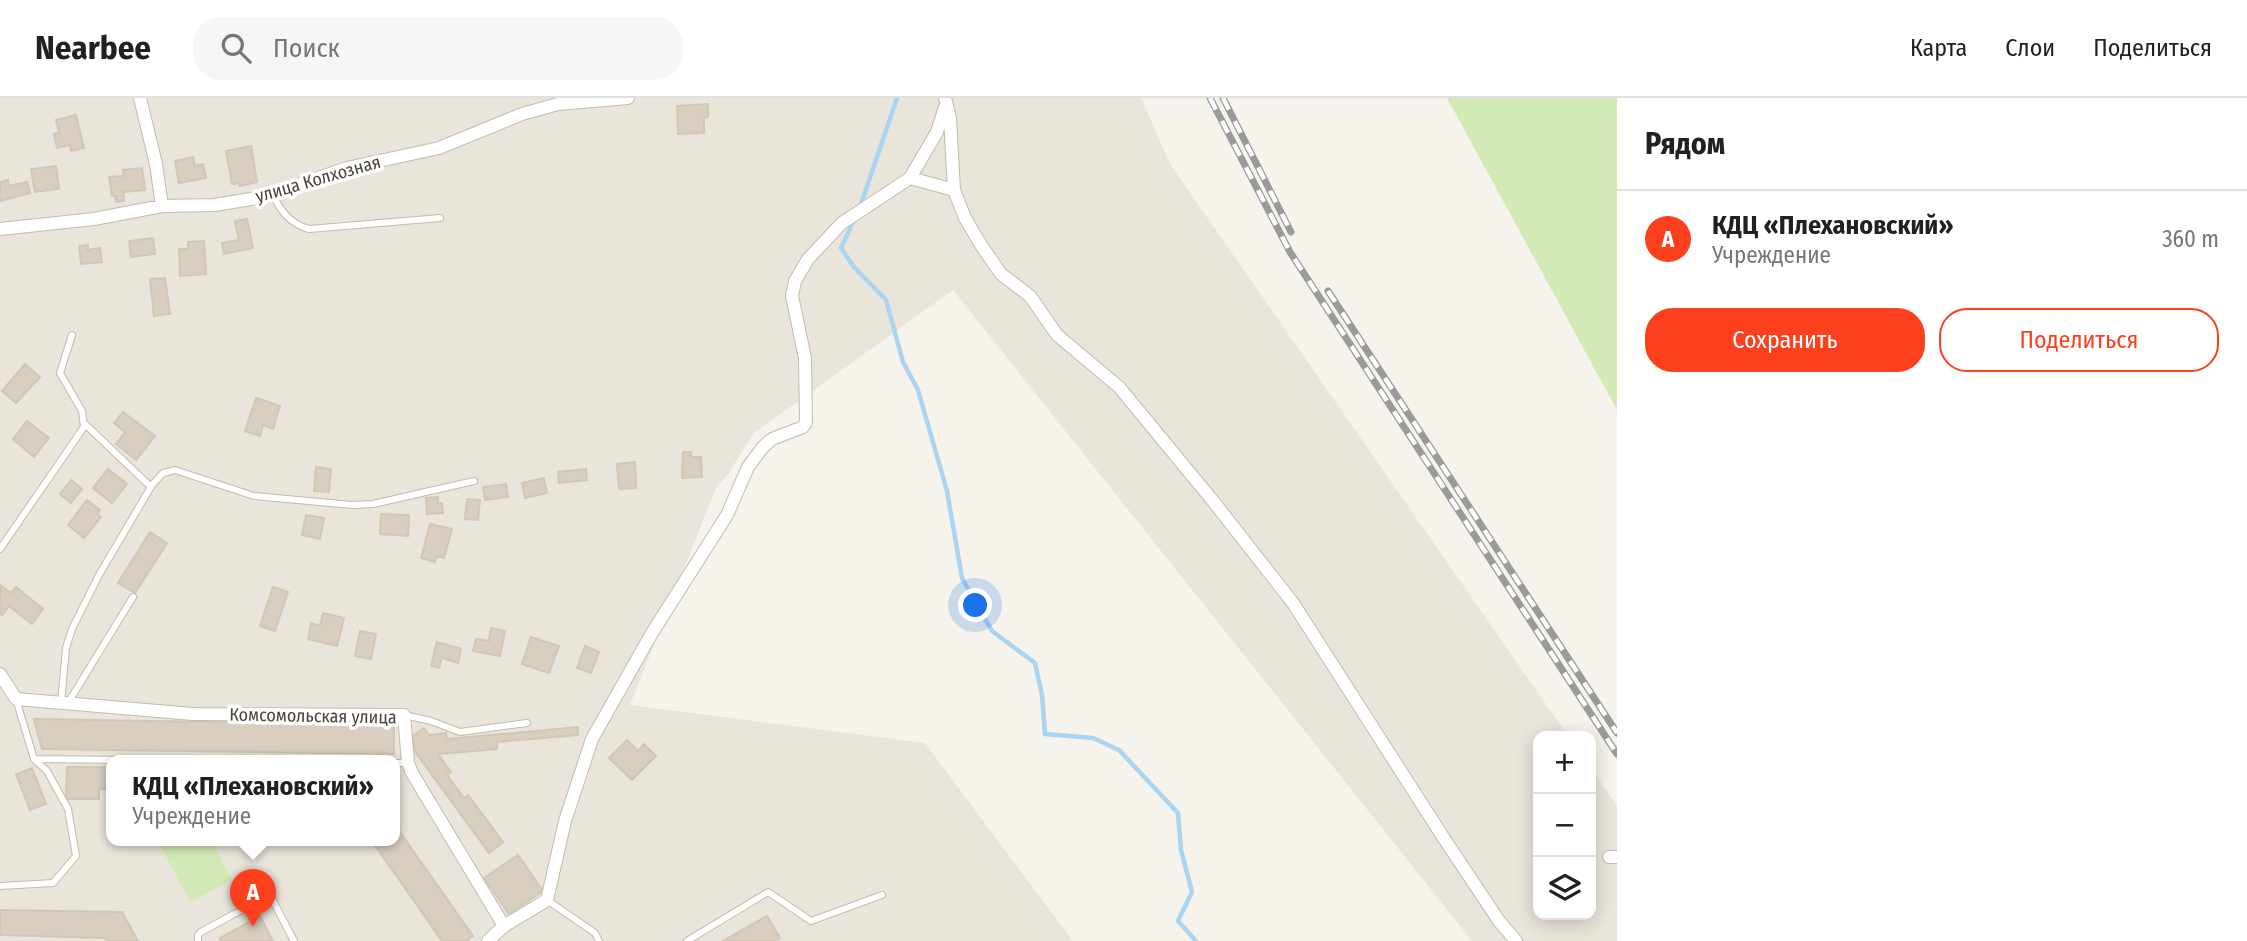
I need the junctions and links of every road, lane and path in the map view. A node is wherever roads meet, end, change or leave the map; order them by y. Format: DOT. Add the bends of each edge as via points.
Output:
graph roads {
  1 [pos="140,98"];
  2 [pos="628,98"];
  3 [pos="556,101"];
  4 [pos="946,101"];
  5 [pos="910,178"];
  6 [pos="954,190"];
  7 [pos="273,194"];
  8 [pos="162,206"];
  9 [pos="440,218"];
  10 [pos="0,229"];
  11 [pos="72,335"];
  12 [pos="85,424"];
  13 [pos="474,481"];
  14 [pos="151,487"];
  15 [pos="0,550"];
  16 [pos="133,597"];
  17 [pos="0,674"];
  18 [pos="16,699"];
  19 [pos="64,703"];
  20 [pos="404,715"];
  21 [pos="527,723"];
  22 [pos="34,759"];
  23 [pos="106,760"];
  24 [pos="401,763"];
  25 [pos="0,886"];
  26 [pos="882,895"];
  27 [pos="547,900"];
  28 [pos="504,926"];
  29 [pos="198,941"];
  30 [pos="294,941"];
  31 [pos="488,941"];
  32 [pos="599,941"];
  33 [pos="687,941"];
  34 [pos="1516,941"];
  1 -- 8 [label="street"];
  2 -- 3 [label="street, улица Колхозная"];
  3 -- 7 [label="street, улица Колхозная" via="439,148 347,168"];
  4 -- 5 [label="street" via="937,132"];
  4 -- 6 [label="street"];
  5 -- 6 [label="street"];
  5 -- 27 [label="street" via="842,223 801,269 792,296 805,358 806,422 772,439 748,467 727,515 592,739 565,821"];
  6 -- 34 [label="street" via="973,232 1001,274 1030,296 1057,335 1119,387 1293,603 1443,837"];
  7 -- 8 [label="street, улица Колхозная" via="215,205"];
  7 -- 9 [label="lane" via="285,216 309,229"];
  8 -- 10 [label="street, улица Колхозная"];
  11 -- 12 [label="lane" via="60,373"];
  12 -- 14 [label="lane"];
  12 -- 15 [label="lane"];
  13 -- 14 [label="lane" via="366,505 254,496 175,470 163,473"];
  14 -- 19 [label="lane" via="72,629 66,648"];
  16 -- 19 [label="lane"];
  17 -- 18 [label="street"];
  18 -- 19 [label="street, Комсомольская улица"];
  18 -- 22 [label="lane"];
  19 -- 20 [label="street, Комсомольская улица" via="193,714"];
  20 -- 21 [label="lane" via="460,732"];
  20 -- 24 [label="street, Комсомольская улица"];
  22 -- 23 [label="lane"];
  22 -- 25 [label="lane" via="47,771 68,809 76,856 53,883"];
  24 -- 28 [label="street, Комсомольская улица"];
  26 -- 33 [label="lane" via="811,921 768,892"];
  27 -- 28 [label="street"];
  27 -- 32 [label="lane"];
  28 -- 31 [label="street"];
  29 -- 30 [label="lane" via="201,932 267,896"];
}
